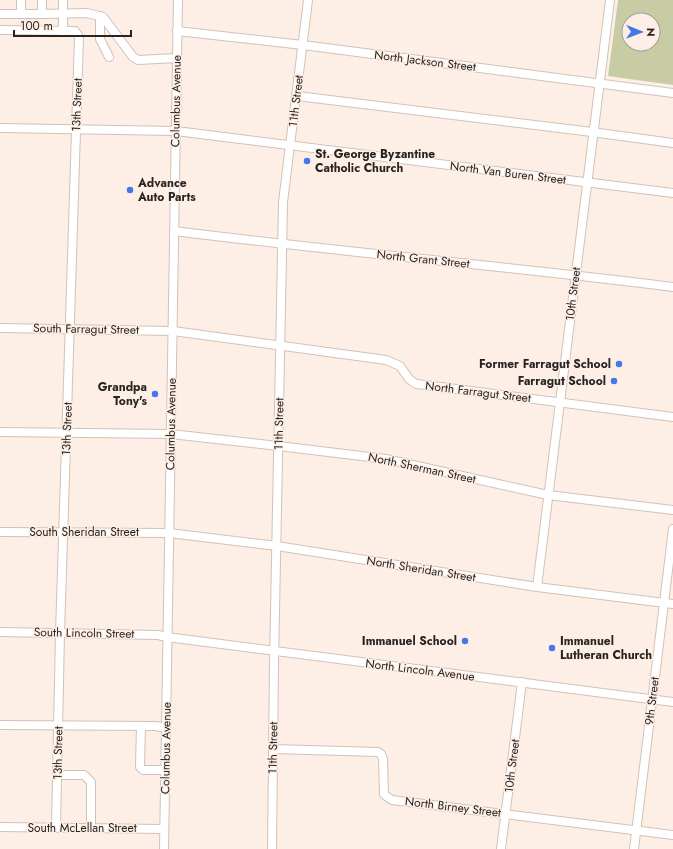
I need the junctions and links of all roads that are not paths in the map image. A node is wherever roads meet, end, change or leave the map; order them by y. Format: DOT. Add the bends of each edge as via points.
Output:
graph roads {
  1 [pos="21,0"];
  2 [pos="42,0"];
  3 [pos="63,0"];
  4 [pos="178,0"];
  5 [pos="308,0"];
  6 [pos="610,0"];
  7 [pos="63,12"];
  8 [pos="0,14"];
  9 [pos="21,14"];
  10 [pos="42,14"];
  11 [pos="100,16"];
  12 [pos="0,30"];
  13 [pos="63,31"];
  14 [pos="177,31"];
  15 [pos="303,45"];
  16 [pos="109,57"];
  17 [pos="177,58"];
  18 [pos="599,83"];
  19 [pos="673,93"];
  20 [pos="297,96"];
  21 [pos="0,128"];
  22 [pos="77,129"];
  23 [pos="176,131"];
  24 [pos="593,132"];
  25 [pos="673,143"];
  26 [pos="290,145"];
  27 [pos="586,183"];
  28 [pos="673,193"];
  29 [pos="174,231"];
  30 [pos="282,245"];
  31 [pos="575,275"];
  32 [pos="673,287"];
  33 [pos="0,328"];
  34 [pos="69,329"];
  35 [pos="173,330"];
  36 [pos="280,345"];
  37 [pos="559,402"];
  38 [pos="673,417"];
  39 [pos="0,432"];
  40 [pos="67,434"];
  41 [pos="170,434"];
  42 [pos="278,446"];
  43 [pos="548,496"];
  44 [pos="673,510"];
  45 [pos="673,529"];
  46 [pos="0,532"];
  47 [pos="64,532"];
  48 [pos="168,533"];
  49 [pos="277,546"];
  50 [pos="536,587"];
  51 [pos="664,603"];
  52 [pos="673,604"];
  53 [pos="0,632"];
  54 [pos="60,633"];
  55 [pos="167,637"];
  56 [pos="274,651"];
  57 [pos="522,682"];
  58 [pos="652,699"];
  59 [pos="673,702"];
  60 [pos="0,725"];
  61 [pos="58,726"];
  62 [pos="141,726"];
  63 [pos="166,728"];
  64 [pos="273,749"];
  65 [pos="165,770"];
  66 [pos="57,775"];
  67 [pos="506,814"];
  68 [pos="0,827"];
  69 [pos="56,828"];
  70 [pos="91,828"];
  71 [pos="164,829"];
  72 [pos="636,830"];
  73 [pos="673,835"];
  74 [pos="164,849"];
  75 [pos="272,849"];
  76 [pos="501,849"];
  77 [pos="634,849"];
  1 -- 9 [label="street"];
  2 -- 10 [label="street"];
  3 -- 7 [label="street"];
  4 -- 14 [label="street, Columbus Avenue"];
  5 -- 15 [label="street, 11th Street"];
  6 -- 18 [label="street, 10th Street"];
  7 -- 10 [label="street"];
  7 -- 11 [label="street" via="87,12"];
  7 -- 13 [label="street"];
  8 -- 9 [label="street"];
  9 -- 10 [label="street"];
  11 -- 16 [label="street" via="100,39"];
  11 -- 17 [label="street" via="138,60"];
  12 -- 13 [label="street"];
  13 -- 22 [label="street, 13th Street" via="75,31 79,37"];
  14 -- 15 [label="street, North Jackson Street"];
  14 -- 17 [label="street, Columbus Avenue"];
  15 -- 18 [label="street, North Jackson Street"];
  15 -- 20 [label="street, 11th Street"];
  17 -- 23 [label="street, Columbus Avenue"];
  18 -- 19 [label="street, North Jackson Street"];
  18 -- 24 [label="street, 10th Street"];
  20 -- 24 [label="street"];
  20 -- 26 [label="street, 11th Street"];
  21 -- 22 [label="street, North Van Buren Street"];
  22 -- 23 [label="street, North Van Buren Street"];
  22 -- 34 [label="street, 13th Street"];
  23 -- 26 [label="street, North Van Buren Street"];
  23 -- 29 [label="street, Columbus Avenue"];
  24 -- 25 [label="street"];
  24 -- 27 [label="street, 10th Street"];
  26 -- 27 [label="street, North Van Buren Street"];
  26 -- 30 [label="street, 11th Street" via="283,202"];
  27 -- 28 [label="street, North Van Buren Street"];
  27 -- 31 [label="street, 10th Street"];
  29 -- 30 [label="street, North Grant Street"];
  29 -- 35 [label="street, Columbus Avenue"];
  30 -- 31 [label="street, North Grant Street"];
  30 -- 36 [label="street, 11th Street"];
  31 -- 32 [label="street, North Grant Street"];
  31 -- 37 [label="street, 10th Street"];
  33 -- 34 [label="street, South Farragut Street"];
  34 -- 35 [label="street, South Farragut Street"];
  34 -- 40 [label="street, 13th Street"];
  35 -- 36 [label="street, North Farragut Street"];
  35 -- 41 [label="street, Columbus Avenue"];
  36 -- 37 [label="street, North Farragut Street" via="386,360 400,366 416,384"];
  36 -- 42 [label="street, 11th Street"];
  37 -- 38 [label="street, North Farragut Street"];
  37 -- 43 [label="street, 10th Street"];
  39 -- 40 [label="street, North Sherman Street"];
  40 -- 41 [label="street, North Sherman Street"];
  40 -- 47 [label="street, 13th Street"];
  41 -- 42 [label="street, North Sherman Street"];
  41 -- 48 [label="street, Columbus Avenue"];
  42 -- 43 [label="street, North Sherman Street" via="386,459"];
  42 -- 49 [label="street, 11th Street"];
  43 -- 44 [label="street, North Sherman Street"];
  43 -- 50 [label="street, 10th Street"];
  45 -- 51 [label="street, 9th Street"];
  46 -- 47 [label="street, South Sheridan Street"];
  47 -- 48 [label="street, South Sheridan Street"];
  47 -- 54 [label="street, 13th Street"];
  48 -- 49 [label="street, North Sheridan Street"];
  48 -- 55 [label="street, Columbus Avenue"];
  49 -- 50 [label="street, North Sheridan Street"];
  49 -- 56 [label="street, 11th Street"];
  50 -- 51 [label="street, North Sheridan Street"];
  51 -- 52 [label="street, North Sheridan Street"];
  51 -- 58 [label="street, 9th Street"];
  53 -- 54 [label="street, South Lincoln Street"];
  54 -- 55 [label="street, South Lincoln Street"];
  54 -- 61 [label="street, 13th Street"];
  55 -- 56 [label="street, North Lincoln Avenue"];
  55 -- 63 [label="street, Columbus Avenue"];
  56 -- 57 [label="street, North Lincoln Avenue"];
  56 -- 64 [label="street, 11th Street"];
  57 -- 58 [label="street, North Lincoln Avenue"];
  57 -- 67 [label="street, 10th Street"];
  58 -- 59 [label="street, North Lincoln Avenue"];
  58 -- 72 [label="street, 9th Street"];
  60 -- 61 [label="street"];
  61 -- 62 [label="street"];
  61 -- 66 [label="street, 13th Street"];
  62 -- 63 [label="street"];
  62 -- 65 [label="street" via="140,767 143,770"];
  63 -- 65 [label="street, Columbus Avenue"];
  64 -- 67 [label="street, North Birney Street" via="378,752 384,759 384,794 392,800"];
  64 -- 75 [label="street, 11th Street"];
  65 -- 71 [label="street, Columbus Avenue"];
  66 -- 69 [label="street, 13th Street"];
  66 -- 70 [label="street" via="84,775 92,782"];
  67 -- 72 [label="street, North Birney Street"];
  67 -- 76 [label="street, 10th Street"];
  68 -- 69 [label="street, South McLellan Street"];
  69 -- 70 [label="street, South McLellan Street"];
  70 -- 71 [label="street, South McLellan Street"];
  71 -- 74 [label="street, Columbus Avenue"];
  72 -- 73 [label="street, North Birney Street"];
  72 -- 77 [label="street, 9th Street"];
}
